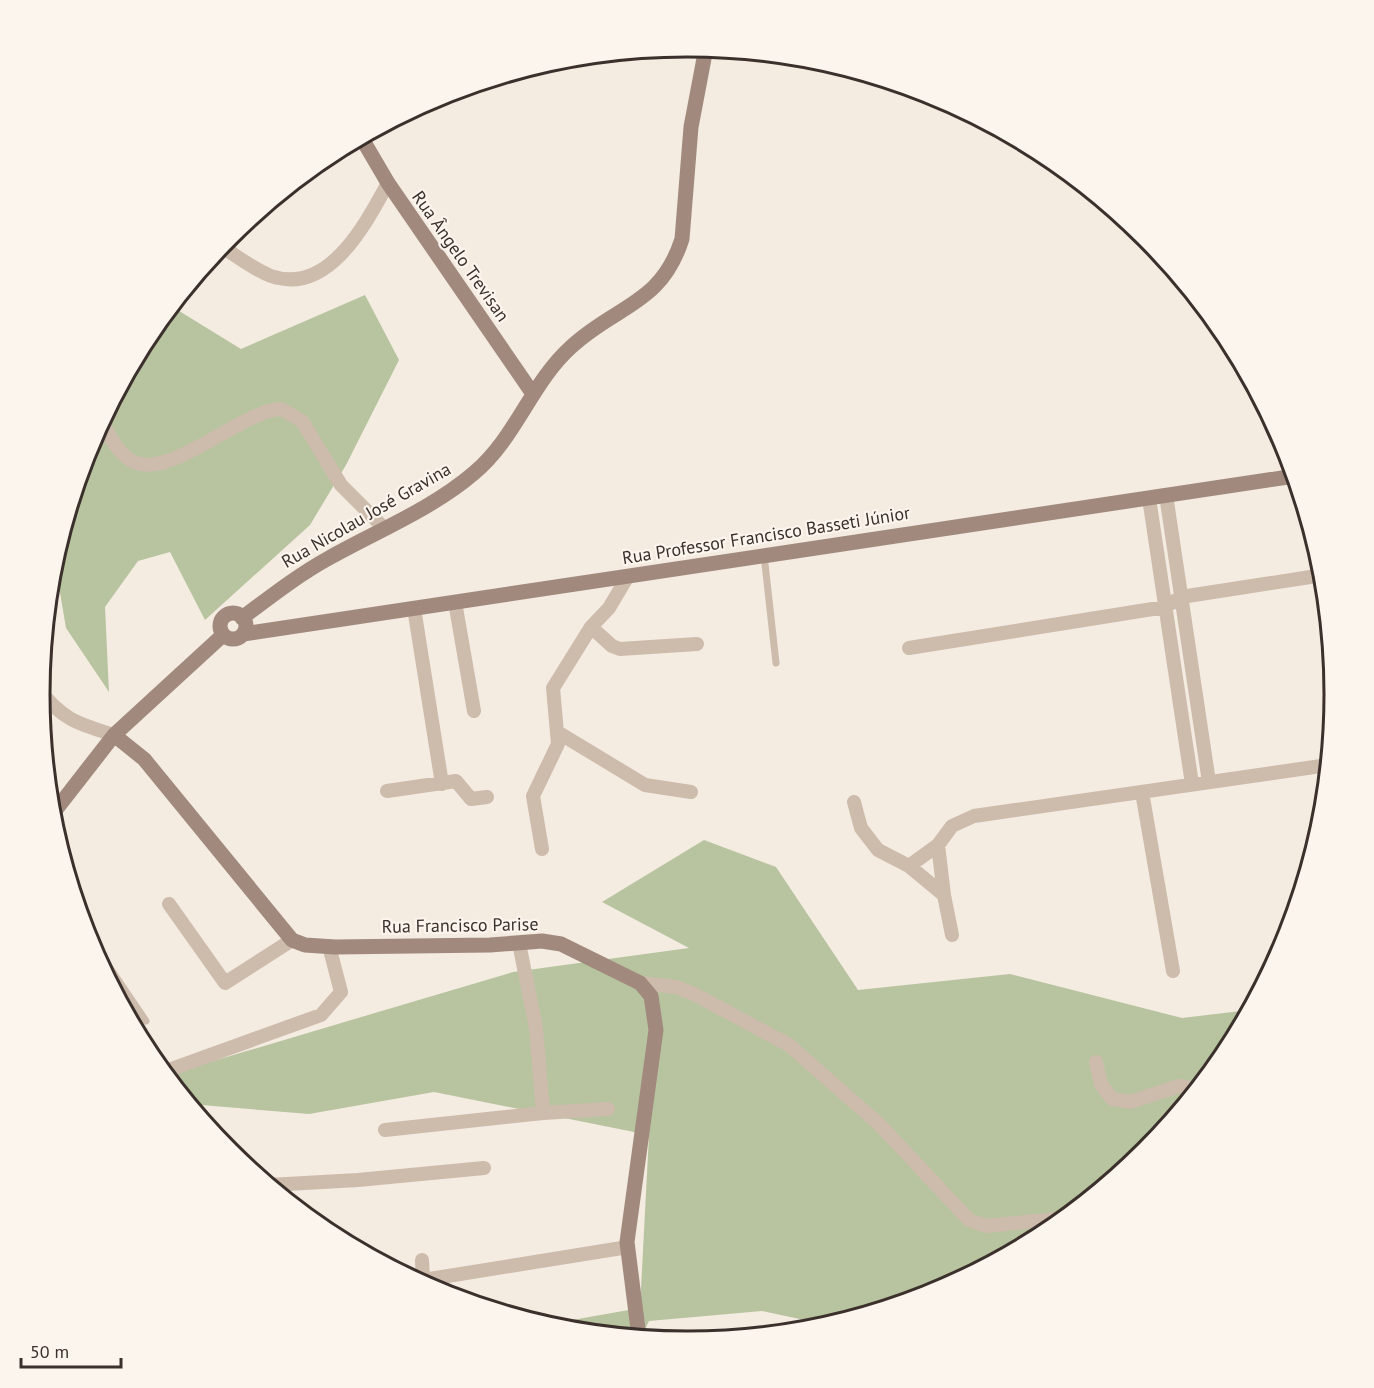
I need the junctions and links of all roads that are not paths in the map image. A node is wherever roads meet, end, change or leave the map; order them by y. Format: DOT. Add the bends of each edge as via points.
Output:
graph roads {
  1 [pos="704,57"];
  2 [pos="366,143"];
  3 [pos="388,183"];
  4 [pos="229,251"];
  5 [pos="533,394"];
  6 [pos="107,430"];
  7 [pos="1286,477"];
  8 [pos="1166,495"];
  9 [pos="1149,498"];
  10 [pos="384,528"];
  11 [pos="764,555"];
  12 [pos="628,576"];
  13 [pos="1313,577"];
  14 [pos="1181,597"];
  15 [pos="455,602"];
  16 [pos="1165,607"];
  17 [pos="414,608"];
  18 [pos="242,618"];
  19 [pos="591,627"];
  20 [pos="243,634"];
  21 [pos="223,635"];
  22 [pos="697,644"];
  23 [pos="909,648"];
  24 [pos="776,663"];
  25 [pos="50,702"];
  26 [pos="474,711"];
  27 [pos="559,733"];
  28 [pos="114,735"];
  29 [pos="1320,766"];
  30 [pos="1209,782"];
  31 [pos="442,784"];
  32 [pos="1191,784"];
  33 [pos="387,791"];
  34 [pos="691,792"];
  35 [pos="1142,792"];
  36 [pos="487,797"];
  37 [pos="59,800"];
  38 [pos="854,802"];
  39 [pos="938,845"];
  40 [pos="543,849"];
  41 [pos="909,866"];
  42 [pos="944,895"];
  43 [pos="170,904"];
  44 [pos="952,935"];
  45 [pos="292,940"];
  46 [pos="519,943"];
  47 [pos="329,946"];
  48 [pos="1173,971"];
  49 [pos="114,974"];
  50 [pos="640,983"];
  51 [pos="146,1021"];
  52 [pos="1096,1062"];
  53 [pos="172,1069"];
  54 [pos="1188,1088"];
  55 [pos="608,1109"];
  56 [pos="543,1113"];
  57 [pos="385,1130"];
  58 [pos="484,1168"];
  59 [pos="280,1184"];
  60 [pos="1047,1220"];
  61 [pos="628,1247"];
  62 [pos="422,1260"];
  63 [pos="423,1274"];
  64 [pos="433,1278"];
  65 [pos="638,1329"];
  1 -- 5 [label="main road, Rua Nicolau José Gravina" via="691,127 684,222 677,256 659,284 558,359"];
  2 -- 3 [label="main road, Rua Ângelo Trevisan"];
  3 -- 4 [label="street" via="340,256 312,273 289,279 272,276"];
  3 -- 5 [label="main road, Rua Ângelo Trevisan"];
  5 -- 10 [label="main road, Rua Nicolau José Gravina" via="501,446 475,473"];
  6 -- 10 [label="street" via="120,451 133,462 147,466 174,458 260,413 282,409 302,421 341,485"];
  7 -- 8 [label="main road, Rua Professor Francisco Basseti Júnior"];
  8 -- 9 [label="main road, Rua Professor Francisco Basseti Júnior"];
  8 -- 14 [label="street"];
  9 -- 11 [label="main road, Rua Professor Francisco Basseti Júnior"];
  9 -- 16 [label="street"];
  10 -- 18 [label="main road, Rua Nicolau José Gravina" via="309,569"];
  11 -- 12 [label="main road, Rua Professor Francisco Basseti Júnior"];
  11 -- 24 [label="lane"];
  12 -- 15 [label="main road, Rua Professor Francisco Basseti Júnior"];
  12 -- 19 [label="street" via="609,608"];
  13 -- 14 [label="street"];
  14 -- 16 [label="street"];
  14 -- 30 [label="street"];
  15 -- 17 [label="main road, Rua Professor Francisco Basseti Júnior"];
  15 -- 26 [label="street"];
  16 -- 23 [label="street"];
  16 -- 32 [label="street"];
  17 -- 20 [label="main road, Rua Professor Francisco Basseti Júnior"];
  17 -- 31 [label="street"];
  18 -- 20 [label="main road"];
  18 -- 21 [label="main road" via="234,613 223,618"];
  19 -- 22 [label="street" via="620,649"];
  19 -- 27 [label="street" via="553,688"];
  20 -- 21 [label="main road" via="233,639"];
  21 -- 28 [label="main road"];
  25 -- 28 [label="street" via="62,715 78,724"];
  27 -- 34 [label="street" via="645,784"];
  27 -- 40 [label="street" via="555,753 533,795"];
  28 -- 37 [label="main road"];
  28 -- 45 [label="main road" via="144,759"];
  29 -- 30 [label="street"];
  30 -- 32 [label="street"];
  31 -- 33 [label="street"];
  31 -- 36 [label="street" via="456,782 471,799"];
  32 -- 35 [label="street"];
  35 -- 39 [label="street" via="974,816 952,826"];
  35 -- 48 [label="street"];
  38 -- 41 [label="street" via="869,841 886,856"];
  39 -- 41 [label="street"];
  39 -- 42 [label="street"];
  41 -- 42 [label="street"];
  42 -- 44 [label="street"];
  43 -- 45 [label="street" via="225,983"];
  45 -- 47 [label="main road, Rua Francisco Parise"];
  46 -- 47 [label="main road, Rua Francisco Parise"];
  46 -- 50 [label="main road, Rua Francisco Parise" via="561,944"];
  46 -- 56 [label="street" via="536,1028"];
  47 -- 53 [label="street" via="341,992 321,1016"];
  49 -- 51 [label="lane"];
  50 -- 60 [label="street" via="676,987 694,994 789,1045 880,1125 969,1220 986,1226"];
  50 -- 61 [label="main road" via="651,996 656,1030"];
  52 -- 54 [label="street" via="1101,1084 1112,1099 1130,1102 1179,1086"];
  55 -- 56 [label="street"];
  56 -- 57 [label="street"];
  58 -- 59 [label="street"];
  61 -- 64 [label="street"];
  61 -- 65 [label="main road"];
  62 -- 63 [label="street"];
}
